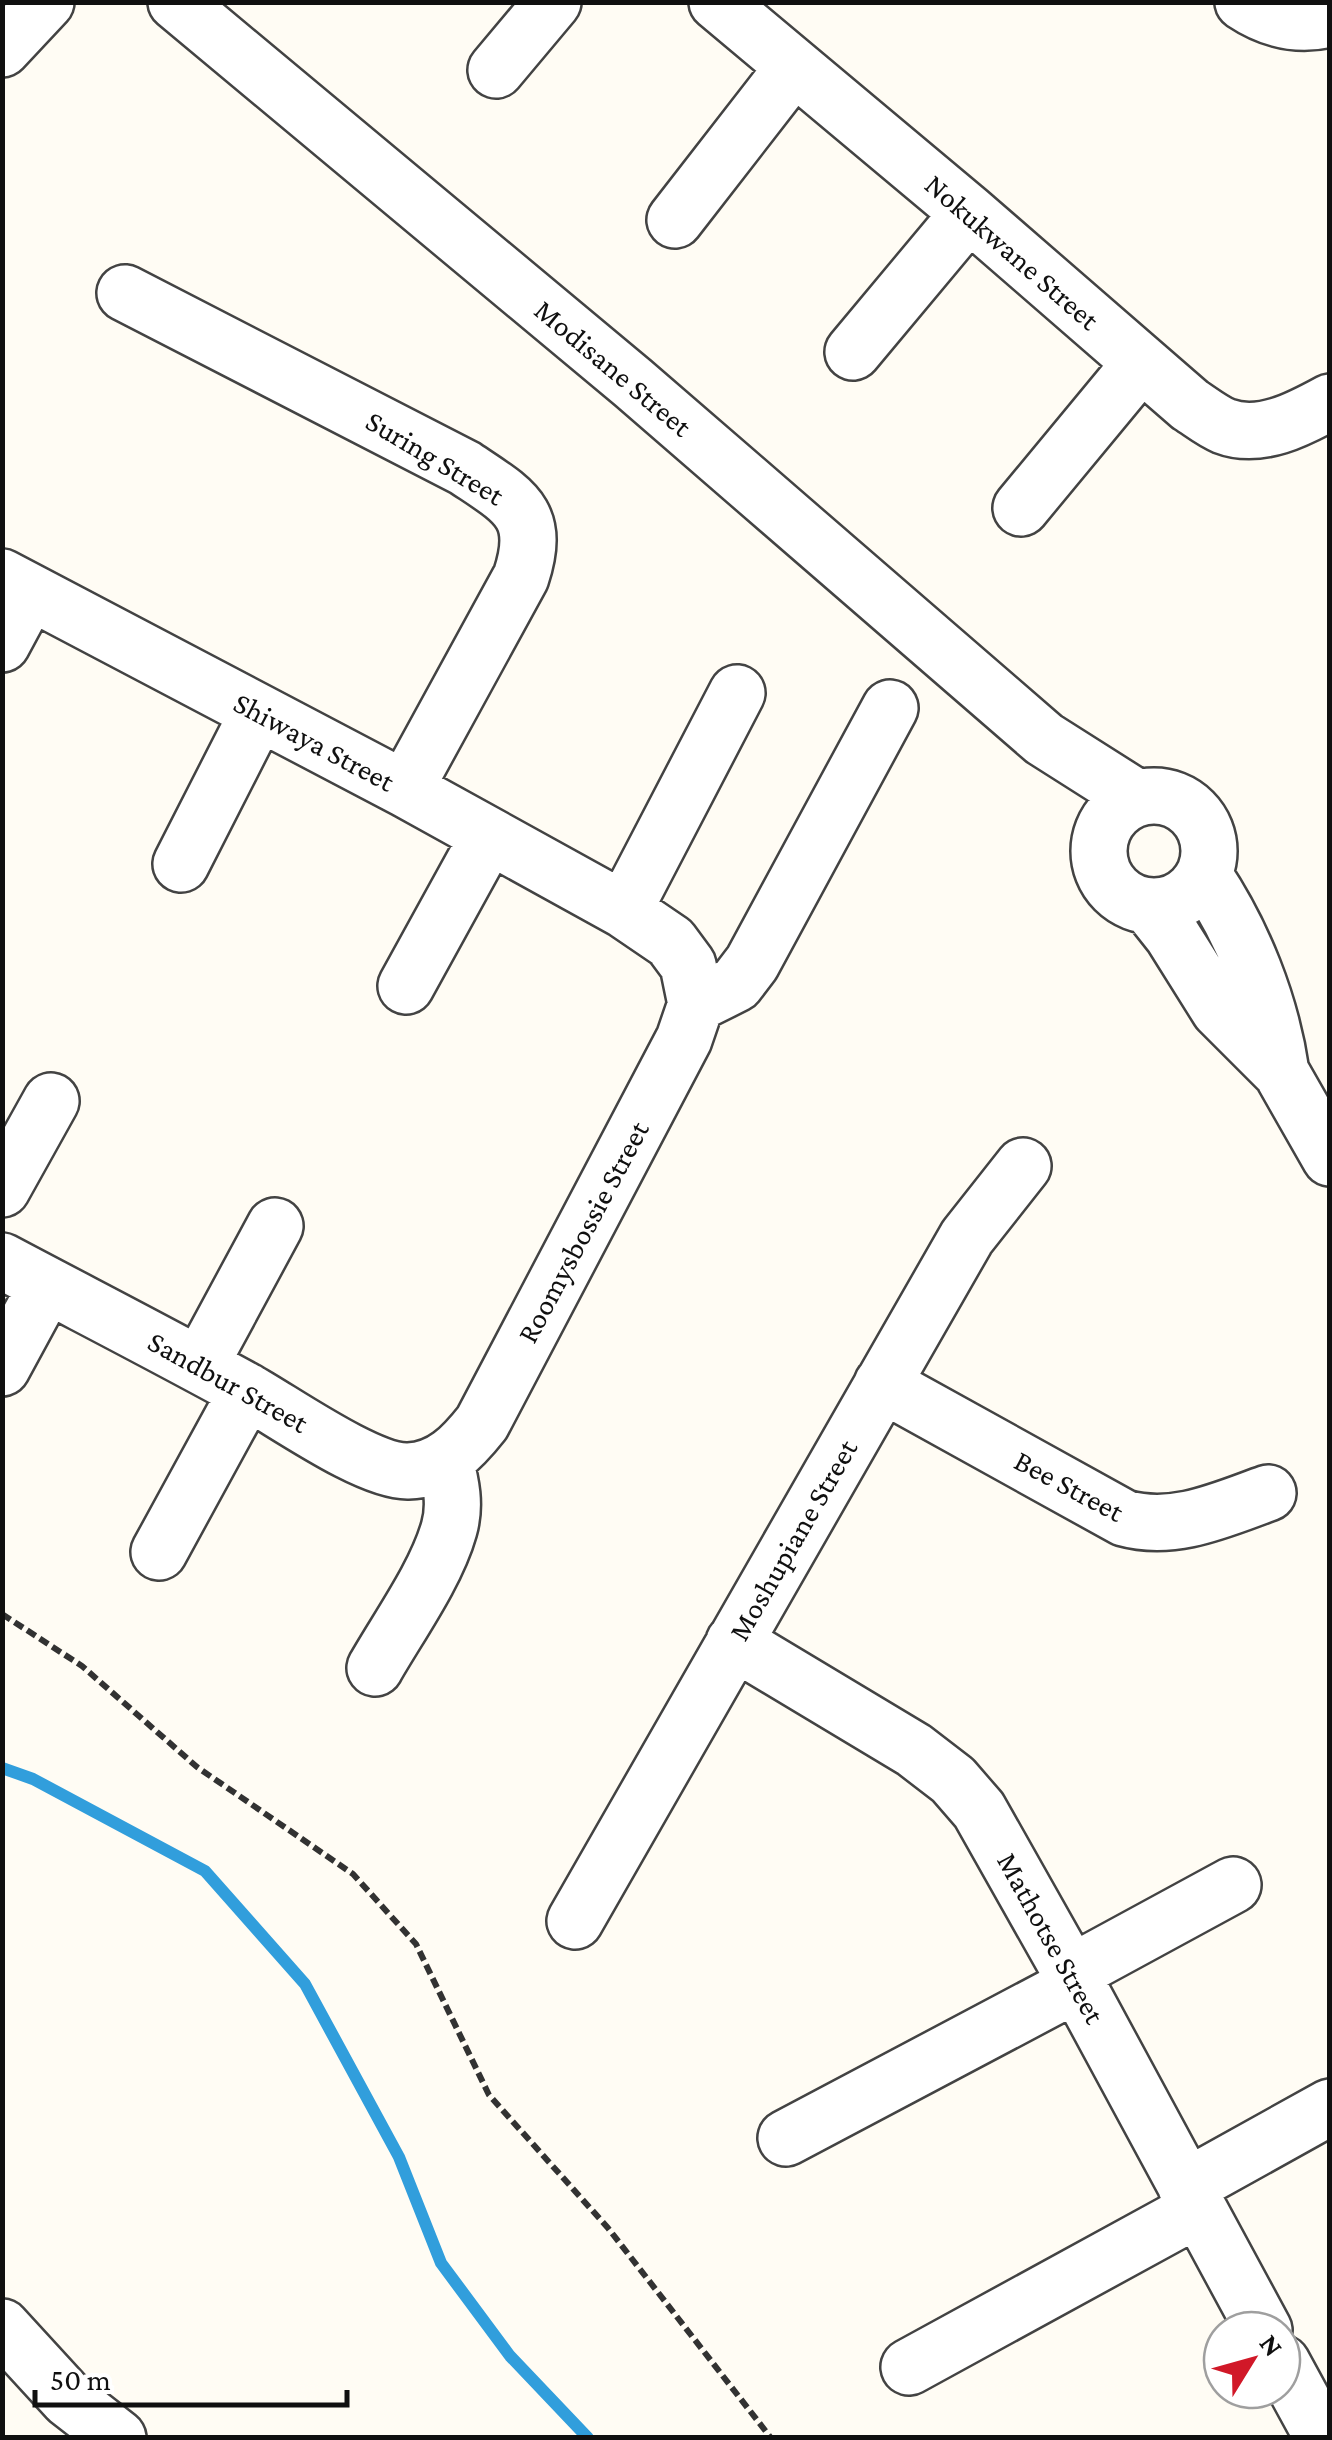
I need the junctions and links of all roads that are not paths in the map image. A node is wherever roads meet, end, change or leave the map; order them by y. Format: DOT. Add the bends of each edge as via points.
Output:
graph roads {
  1 [pos="46,2"];
  2 [pos="176,2"];
  3 [pos="553,2"];
  4 [pos="717,2"];
  5 [pos="1243,2"];
  6 [pos="1330,18"];
  7 [pos="2,49"];
  8 [pos="793,68"];
  9 [pos="496,70"];
  10 [pos="969,213"];
  11 [pos="676,220"];
  12 [pos="125,293"];
  13 [pos="853,352"];
  14 [pos="1141,363"];
  15 [pos="1330,402"];
  16 [pos="1021,508"];
  17 [pos="16,585"];
  18 [pos="2,644"];
  19 [pos="736,693"];
  20 [pos="890,708"];
  21 [pos="258,713"];
  22 [pos="405,789"];
  23 [pos="1119,817"];
  24 [pos="488,838"];
  25 [pos="181,864"];
  26 [pos="1204,875"];
  27 [pos="1149,906"];
  28 [pos="624,910"];
  29 [pos="406,986"];
  30 [pos="695,997"];
  31 [pos="1281,1072"];
  32 [pos="50,1102"];
  33 [pos="1330,1158"];
  34 [pos="1022,1166"];
  35 [pos="2,1189"];
  36 [pos="275,1226"];
  37 [pos="25,1273"];
  38 [pos="2,1368"];
  39 [pos="223,1378"];
  40 [pos="882,1384"];
  41 [pos="451,1456"];
  42 [pos="1268,1493"];
  43 [pos="159,1552"];
  44 [pos="734,1642"];
  45 [pos="375,1668"];
  46 [pos="1233,1885"];
  47 [pos="574,1921"];
  48 [pos="1074,1979"];
  49 [pos="1330,2107"];
  50 [pos="786,2138"];
  51 [pos="1192,2198"];
  52 [pos="1253,2310"];
  53 [pos="2,2327"];
  54 [pos="909,2367"];
  55 [pos="1302,2396"];
  56 [pos="1324,2432"];
  57 [pos="118,2438"];
  1 -- 7 [label="street"];
  2 -- 23 [label="street, Modisane Street" via="633,383 1044,739"];
  3 -- 9 [label="street"];
  4 -- 8 [label="street, Nokukwane Street"];
  5 -- 6 [label="street" via="1292,22"];
  8 -- 10 [label="street, Nokukwane Street"];
  8 -- 11 [label="street"];
  10 -- 13 [label="street"];
  10 -- 14 [label="street, Nokukwane Street"];
  12 -- 22 [label="street, Suring Street" via="465,468 522,514 530,549 520,577"];
  14 -- 15 [label="street, Nokukwane Street" via="1226,426 1259,430"];
  14 -- 16 [label="street"];
  17 -- 18 [label="street"];
  17 -- 21 [label="street, Shiwaya Street"];
  19 -- 28 [label="street"];
  20 -- 30 [label="street" via="752,964 736,984"];
  21 -- 22 [label="street, Shiwaya Street"];
  21 -- 25 [label="street"];
  22 -- 24 [label="street, Shiwaya Street"];
  23 -- 26 [label="street, Modisane Street" via="1169,798 1196,814 1209,844"];
  23 -- 27 [label="street, Modisane Street" via="1099,855 1104,874 1130,901"];
  24 -- 28 [label="street, Shiwaya Street"];
  24 -- 29 [label="street"];
  26 -- 27 [label="street" via="1181,899"];
  26 -- 31 [label="street, Modisane Street" via="1264,996"];
  27 -- 31 [label="street, Modisane Street" via="1219,1010"];
  28 -- 30 [label="street, Shiwaya Street" via="671,942 688,965"];
  30 -- 41 [label="street, Roomysbossie Street" via="684,1039 482,1423"];
  31 -- 33 [label="street, Modisane Street"];
  32 -- 35 [label="street"];
  34 -- 40 [label="street, Moshupiane Street" via="967,1236"];
  36 -- 39 [label="street"];
  37 -- 38 [label="street"];
  37 -- 39 [label="street, Sandbur Street"];
  39 -- 41 [label="street, Sandbur Street" via="390,1469 429,1468"];
  39 -- 43 [label="street"];
  40 -- 42 [label="street, Bee Street" via="1135,1521 1198,1518"];
  40 -- 44 [label="street, Moshupiane Street"];
  41 -- 45 [label="street" via="450,1528"];
  44 -- 47 [label="street, Moshupiane Street"];
  44 -- 48 [label="street, Mathotse Street" via="954,1780 979,1810"];
  46 -- 48 [label="street"];
  48 -- 50 [label="street"];
  48 -- 51 [label="street, Mathotse Street"];
  49 -- 51 [label="street"];
  51 -- 52 [label="street, Mathotse Street"];
  51 -- 54 [label="street"];
  53 -- 57 [label="street" via="68,2399"];
  55 -- 56 [label="street"];
}
